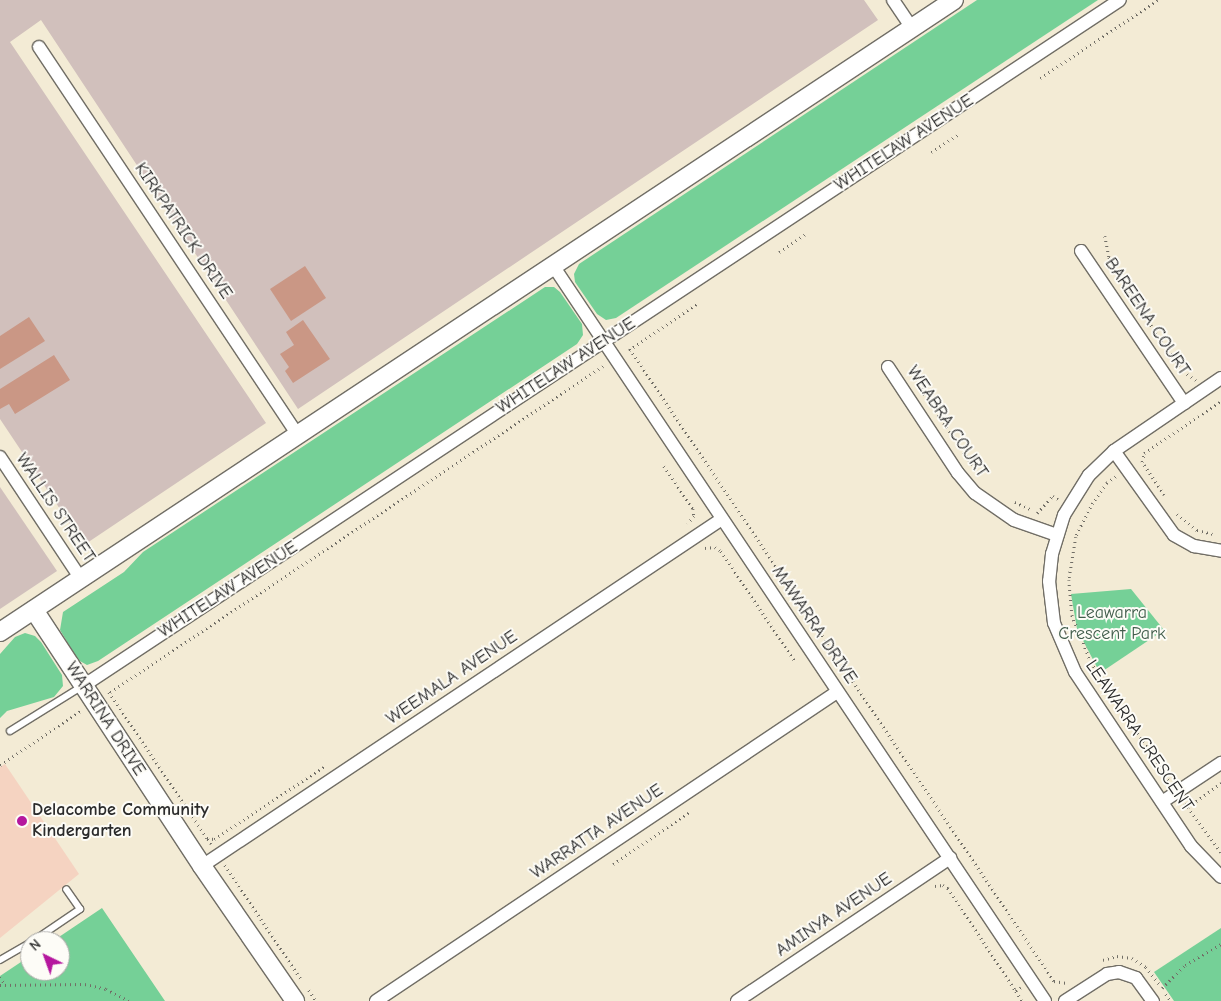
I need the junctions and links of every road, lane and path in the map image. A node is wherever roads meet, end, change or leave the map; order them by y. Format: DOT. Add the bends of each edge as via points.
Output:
graph roads {
  1 [pos="893,0"];
  2 [pos="954,0"];
  3 [pos="1120,0"];
  4 [pos="1158,0"];
  5 [pos="912,28"];
  6 [pos="39,46"];
  7 [pos="1040,78"];
  8 [pos="959,134"];
  9 [pos="931,152"];
  10 [pos="806,234"];
  11 [pos="1105,236"];
  12 [pos="1080,250"];
  13 [pos="779,252"];
  14 [pos="554,267"];
  15 [pos="698,303"];
  16 [pos="604,341"];
  17 [pos="630,349"];
  18 [pos="616,358"];
  19 [pos="888,367"];
  20 [pos="916,369"];
  21 [pos="1221,378"];
  22 [pos="1202,391"];
  23 [pos="1221,401"];
  24 [pos="1184,403"];
  25 [pos="1212,408"];
  26 [pos="298,436"];
  27 [pos="1114,451"];
  28 [pos="0,457"];
  29 [pos="1143,457"];
  30 [pos="664,466"];
  31 [pos="1127,469"];
  32 [pos="981,477"];
  33 [pos="1167,499"];
  34 [pos="1010,500"];
  35 [pos="1069,505"];
  36 [pos="1172,506"];
  37 [pos="722,519"];
  38 [pos="681,528"];
  39 [pos="1057,535"];
  40 [pos="1218,535"];
  41 [pos="703,549"];
  42 [pos="1221,551"];
  43 [pos="81,579"];
  44 [pos="34,610"];
  45 [pos="0,632"];
  46 [pos="795,661"];
  47 [pos="83,686"];
  48 [pos="110,692"];
  49 [pos="837,692"];
  50 [pos="10,730"];
  51 [pos="4,762"];
  52 [pos="1221,762"];
  53 [pos="0,765"];
  54 [pos="1221,783"];
  55 [pos="1177,792"];
  56 [pos="1162,802"];
  57 [pos="1188,808"];
  58 [pos="691,811"];
  59 [pos="1221,852"];
  60 [pos="950,858"];
  61 [pos="613,864"];
  62 [pos="202,866"];
  63 [pos="228,870"];
  64 [pos="1221,877"];
  65 [pos="66,888"];
  66 [pos="930,888"];
  67 [pos="48,931"];
  68 [pos="1221,944"];
  69 [pos="20,949"];
  70 [pos="0,960"];
  71 [pos="0,977"];
  72 [pos="1066,983"];
  73 [pos="0,985"];
  74 [pos="6,985"];
  75 [pos="1162,988"];
  76 [pos="1016,991"];
  77 [pos="130,1001"];
  78 [pos="295,1001"];
  79 [pos="316,1001"];
  80 [pos="376,1001"];
  81 [pos="737,1001"];
  82 [pos="1045,1001"];
  83 [pos="1065,1001"];
  84 [pos="1154,1001"];
  1 -- 5 [label="street"];
  2 -- 5 [label="street"];
  3 -- 16 [label="street, WHITELAW AVENUE"];
  4 -- 7 [label="path"];
  5 -- 14 [label="street"];
  6 -- 26 [label="street, KIRKPATRICK DRIVE"];
  8 -- 9 [label="path"];
  10 -- 13 [label="path"];
  11 -- 22 [label="path" via="1109,257 1146,317 1183,371 1194,376"];
  12 -- 24 [label="street, BAREENA COURT"];
  14 -- 16 [label="street, MAWARRA DRIVE"];
  14 -- 26 [label="street"];
  15 -- 17 [label="path"];
  16 -- 18 [label="street, MAWARRA DRIVE"];
  16 -- 47 [label="street, WHITELAW AVENUE"];
  17 -- 18 [label="path"];
  17 -- 72 [label="path" via="1054,981"];
  18 -- 37 [label="street, MAWARRA DRIVE"];
  18 -- 48 [label="path"];
  19 -- 39 [label="street, WEABRA COURT" via="958,473 975,493 1014,520"];
  20 -- 32 [label="path" via="924,394"];
  21 -- 22 [label="street, LEAWARRA CRESCENT"];
  22 -- 24 [label="street, LEAWARRA CRESCENT"];
  22 -- 25 [label="path"];
  23 -- 25 [label="path"];
  24 -- 27 [label="street, LEAWARRA CRESCENT"];
  25 -- 29 [label="path" via="1146,451"];
  26 -- 43 [label="street"];
  27 -- 31 [label="street"];
  27 -- 35 [label="street, LEAWARRA CRESCENT" via="1089,475"];
  28 -- 43 [label="street, WALLIS STREET"];
  29 -- 31 [label="path"];
  29 -- 33 [label="path" via="1142,462"];
  30 -- 38 [label="path" via="694,511 690,522"];
  31 -- 42 [label="street" via="1177,537 1194,546"];
  31 -- 55 [label="path" via="1107,483 1079,528 1069,570 1070,606 1080,641 1091,662"];
  34 -- 35 [label="path" via="1038,513 1053,496"];
  35 -- 39 [label="street, LEAWARRA CRESCENT"];
  36 -- 40 [label="path" via="1197,530"];
  37 -- 49 [label="street, MAWARRA DRIVE"];
  37 -- 62 [label="street, WEEMALA AVENUE"];
  39 -- 56 [label="street, LEAWARRA CRESCENT" via="1051,562 1050,595 1062,647 1080,680"];
  41 -- 46 [label="path" via="712,546 721,551"];
  43 -- 44 [label="street"];
  44 -- 45 [label="street"];
  44 -- 47 [label="street, WARRINA DRIVE"];
  47 -- 50 [label="lane, WHITELAW AVENUE"];
  47 -- 62 [label="street, WARRINA DRIVE"];
  49 -- 60 [label="street, MAWARRA DRIVE"];
  49 -- 80 [label="street, WARRATTA AVENUE"];
  51 -- 53 [label="path"];
  52 -- 55 [label="street"];
  54 -- 57 [label="path"];
  55 -- 56 [label="street"];
  55 -- 57 [label="path"];
  56 -- 64 [label="street, LEAWARRA CRESCENT" via="1196,853"];
  57 -- 59 [label="path"];
  58 -- 61 [label="path"];
  60 -- 81 [label="street, AMINYA AVENUE"];
  60 -- 82 [label="street, MAWARRA DRIVE"];
  62 -- 78 [label="street, WARRINA DRIVE"];
  63 -- 79 [label="path"];
  65 -- 67 [label="lane" via="80,909"];
  66 -- 76 [label="path" via="940,884 947,887"];
  68 -- 75 [label="path" via="1185,966"];
  69 -- 70 [label="lane"];
  71 -- 74 [label="path"];
  73 -- 74 [label="path"];
  74 -- 77 [label="path" via="85,984 106,989"];
  83 -- 84 [label="street" via="1107,974 1119,972 1136,978"];
}
